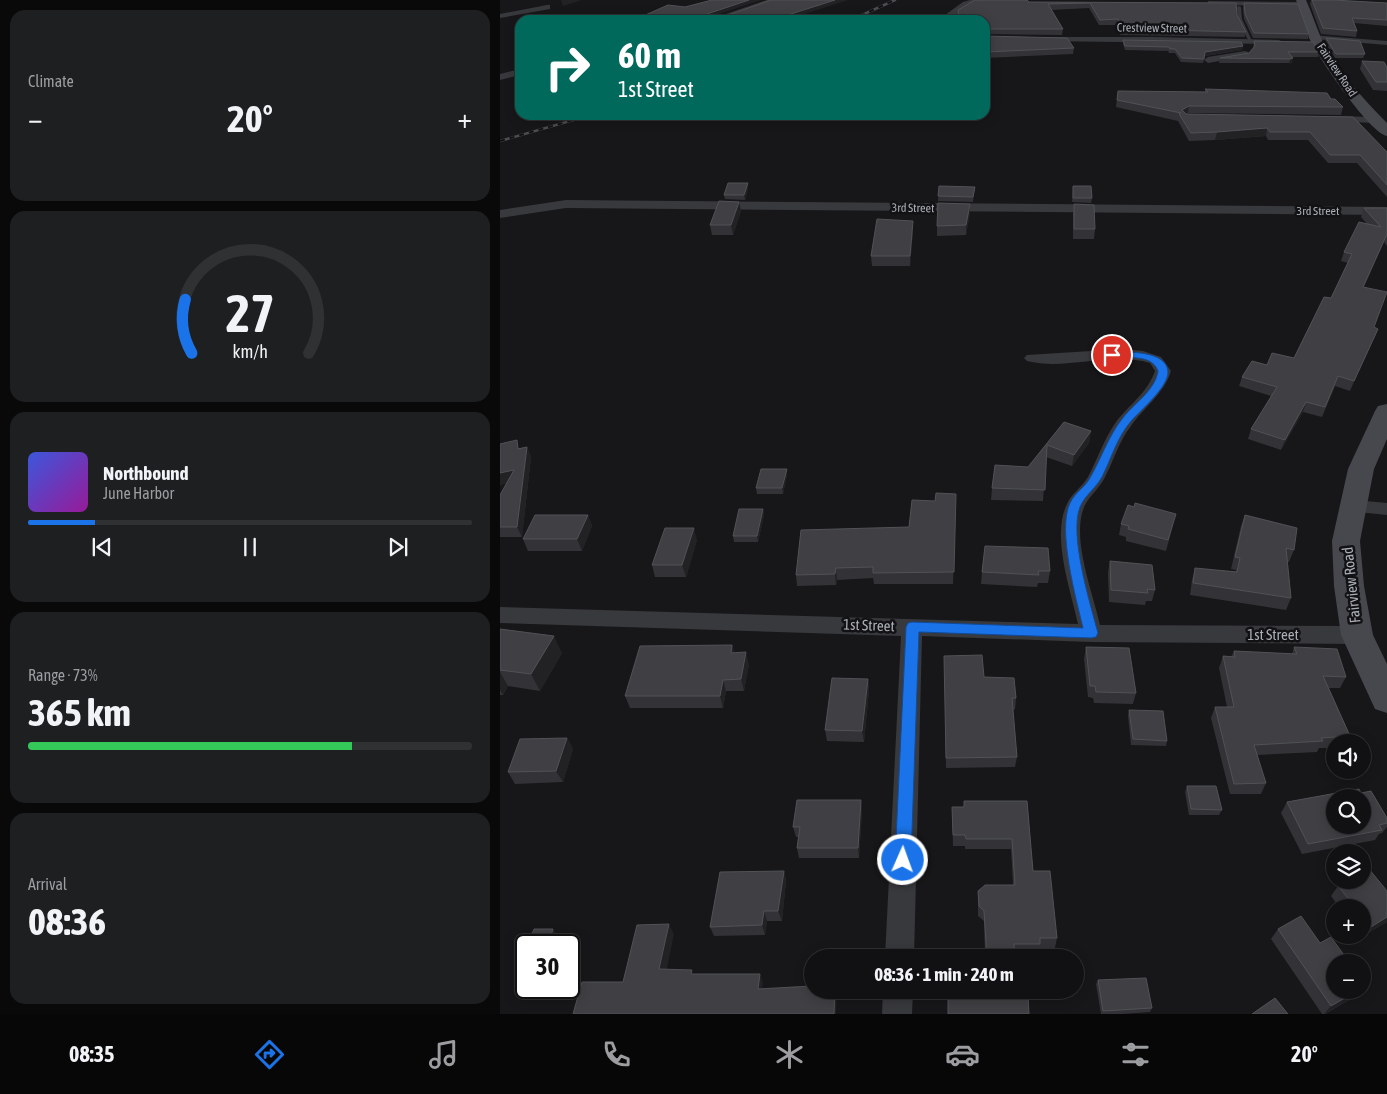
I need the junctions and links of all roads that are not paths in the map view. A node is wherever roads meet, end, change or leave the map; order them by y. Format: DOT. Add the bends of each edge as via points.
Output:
graph roads {
  1 [pos="774,0"];
  2 [pos="977,0"];
  3 [pos="1301,2"];
  4 [pos="1205,3"];
  5 [pos="547,7"];
  6 [pos="1239,7"];
  7 [pos="728,15"];
  8 [pos="950,15"];
  9 [pos="500,18"];
  10 [pos="513,23"];
  11 [pos="1030,39"];
  12 [pos="1314,41"];
  13 [pos="1248,42"];
  14 [pos="1290,43"];
  15 [pos="1387,43"];
  16 [pos="1208,60"];
  17 [pos="515,73"];
  18 [pos="500,77"];
  19 [pos="1316,119"];
  20 [pos="1375,120"];
  21 [pos="1387,132"];
  22 [pos="1387,211"];
  23 [pos="500,214"];
  24 [pos="1032,358"];
  25 [pos="1387,411"];
  26 [pos="1355,506"];
  27 [pos="1387,509"];
  28 [pos="500,615"];
  29 [pos="912,627"];
  30 [pos="1091,633"];
  31 [pos="1357,635"];
  32 [pos="1387,699"];
  33 [pos="899,949"];
  34 [pos="898,999"];
  35 [pos="897,1014"];
  1 -- 7 [label="street"];
  2 -- 8 [label="street"];
  3 -- 4 [label="street"];
  3 -- 12 [label="main road, Fairview Road"];
  5 -- 9 [label="street"];
  6 -- 13 [label="lane"];
  9 -- 10 [label="street"];
  11 -- 13 [label="street, Crestview Street"];
  12 -- 15 [label="street"];
  12 -- 20 [label="main road, Fairview Road"];
  13 -- 14 [label="street, Crestview Street"];
  13 -- 16 [label="street" via="1245,54"];
  17 -- 18 [label="street"];
  19 -- 20 [label="street"];
  20 -- 21 [label="main road, Fairview Road"];
  22 -- 23 [label="street, 3rd Street" via="566,204"];
  24 -- 30 [label="street" via="1123,354 1156,360 1163,371 1156,388 1115,435 1095,480 1082,494 1072,513 1076,570"];
  25 -- 26 [label="main road, Fairview Road" via="1361,469"];
  26 -- 27 [label="street"];
  26 -- 31 [label="main road, Fairview Road" via="1346,541"];
  28 -- 29 [label="street, 1st Street"];
  29 -- 30 [label="street, 1st Street"];
  29 -- 33 [label="street"];
  30 -- 31 [label="street, 1st Street"];
  31 -- 32 [label="main road, Fairview Road"];
  34 -- 35 [label="street"];
}
